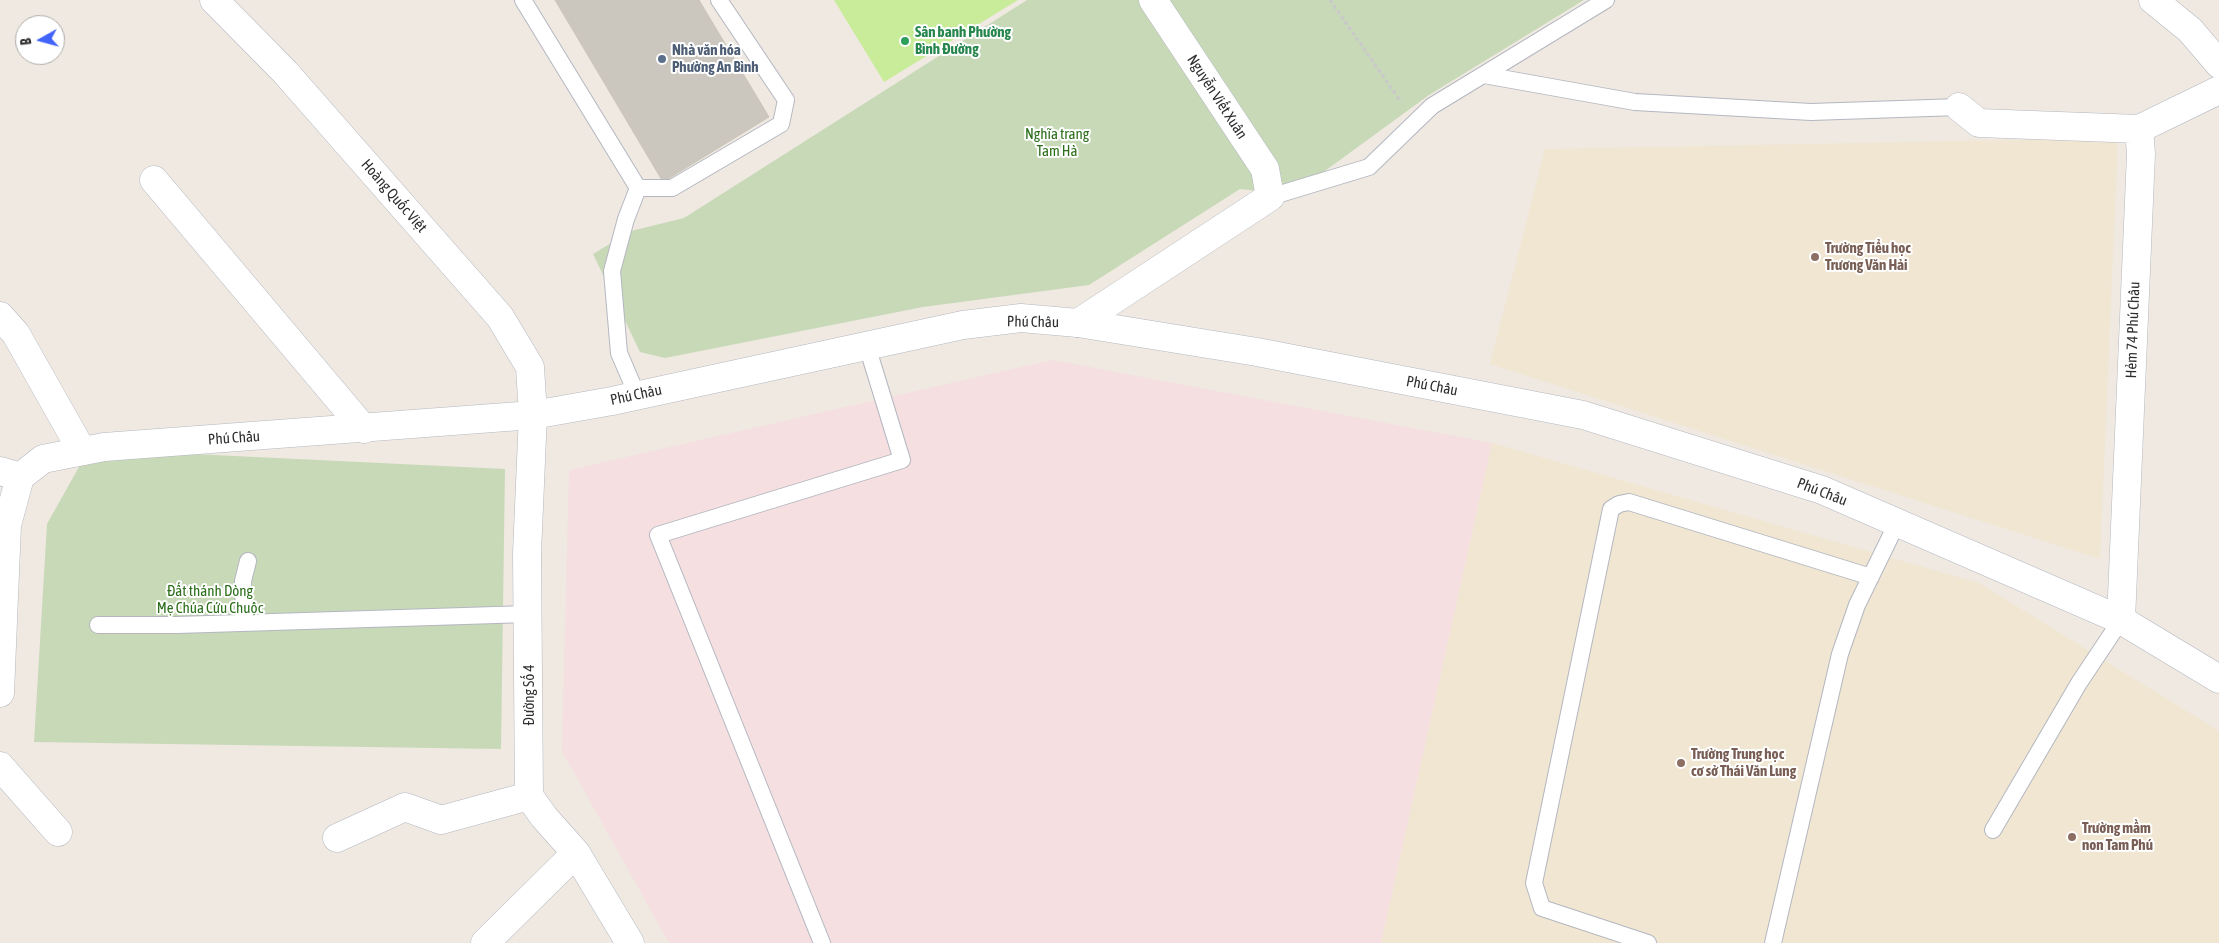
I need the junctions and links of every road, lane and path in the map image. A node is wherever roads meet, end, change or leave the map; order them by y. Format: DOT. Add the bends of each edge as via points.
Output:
graph roads {
  1 [pos="214,0"];
  2 [pos="523,0"];
  3 [pos="719,0"];
  4 [pos="1153,0"];
  5 [pos="1330,0"];
  6 [pos="1606,0"];
  7 [pos="2153,0"];
  8 [pos="2219,64"];
  9 [pos="1484,75"];
  10 [pos="2219,90"];
  11 [pos="1959,107"];
  12 [pos="1416,122"];
  13 [pos="2139,129"];
  14 [pos="154,180"];
  15 [pos="638,188"];
  16 [pos="1270,197"];
  17 [pos="0,316"];
  18 [pos="1078,323"];
  19 [pos="867,346"];
  20 [pos="637,395"];
  21 [pos="533,415"];
  22 [pos="364,429"];
  23 [pos="82,451"];
  24 [pos="10,474"];
  25 [pos="1897,523"];
  26 [pos="248,561"];
  27 [pos="1871,577"];
  28 [pos="528,614"];
  29 [pos="2120,620"];
  30 [pos="244,623"];
  31 [pos="98,625"];
  32 [pos="2219,679"];
  33 [pos="0,693"];
  34 [pos="0,766"];
  35 [pos="529,796"];
  36 [pos="1993,830"];
  37 [pos="58,832"];
  38 [pos="337,838"];
  39 [pos="576,853"];
  40 [pos="485,943"];
  41 [pos="630,943"];
  42 [pos="822,943"];
  43 [pos="1648,943"];
  44 [pos="1772,943"];
  1 -- 21 [label="street, Hoàng Quốc Việt" via="285,72 500,317 530,367"];
  2 -- 15 [label="lane"];
  3 -- 15 [label="lane" via="786,100 781,124 672,188"];
  4 -- 16 [label="street, Nguyễn Viết Xuân" via="1265,169"];
  5 -- 12 [label="path"];
  6 -- 9 [label="lane"];
  7 -- 8 [label="street" via="2190,30"];
  9 -- 11 [label="lane" via="1635,102 1811,112"];
  9 -- 12 [label="lane" via="1432,106"];
  10 -- 13 [label="street"];
  11 -- 13 [label="street" via="1980,123"];
  12 -- 16 [label="lane" via="1369,167"];
  13 -- 29 [label="street, Hẻm 74 Phú Châu"];
  14 -- 22 [label="street"];
  15 -- 20 [label="lane" via="612,271 619,353"];
  16 -- 18 [label="street"];
  17 -- 23 [label="street" via="16,334"];
  18 -- 19 [label="street, Phú Châu" via="1021,318 963,324"];
  18 -- 25 [label="street, Phú Châu" via="1257,352 1583,415 1822,490"];
  19 -- 20 [label="street, Phú Châu"];
  19 -- 42 [label="lane" via="902,460 658,536"];
  20 -- 21 [label="street, Phú Châu"];
  21 -- 22 [label="street, Phú Châu"];
  21 -- 28 [label="street, Đường Số 4" via="527,553"];
  22 -- 23 [label="street, Phú Châu"];
  23 -- 24 [label="street, Phú Châu" via="43,459"];
  24 -- 33 [label="street, Phú Châu"];
  25 -- 27 [label="lane"];
  25 -- 29 [label="street, Phú Châu"];
  26 -- 30 [label="lane" via="243,581"];
  27 -- 43 [label="lane" via="1629,502 1611,509 1534,883 1542,908"];
  27 -- 44 [label="lane" via="1856,605 1840,654"];
  28 -- 30 [label="lane"];
  28 -- 35 [label="street, Đường Số 4"];
  29 -- 32 [label="street, Phú Châu"];
  29 -- 36 [label="lane"];
  30 -- 31 [label="lane"];
  34 -- 37 [label="street"];
  35 -- 38 [label="street" via="441,820 405,807"];
  35 -- 39 [label="street"];
  39 -- 40 [label="street"];
  39 -- 41 [label="street"];
}
